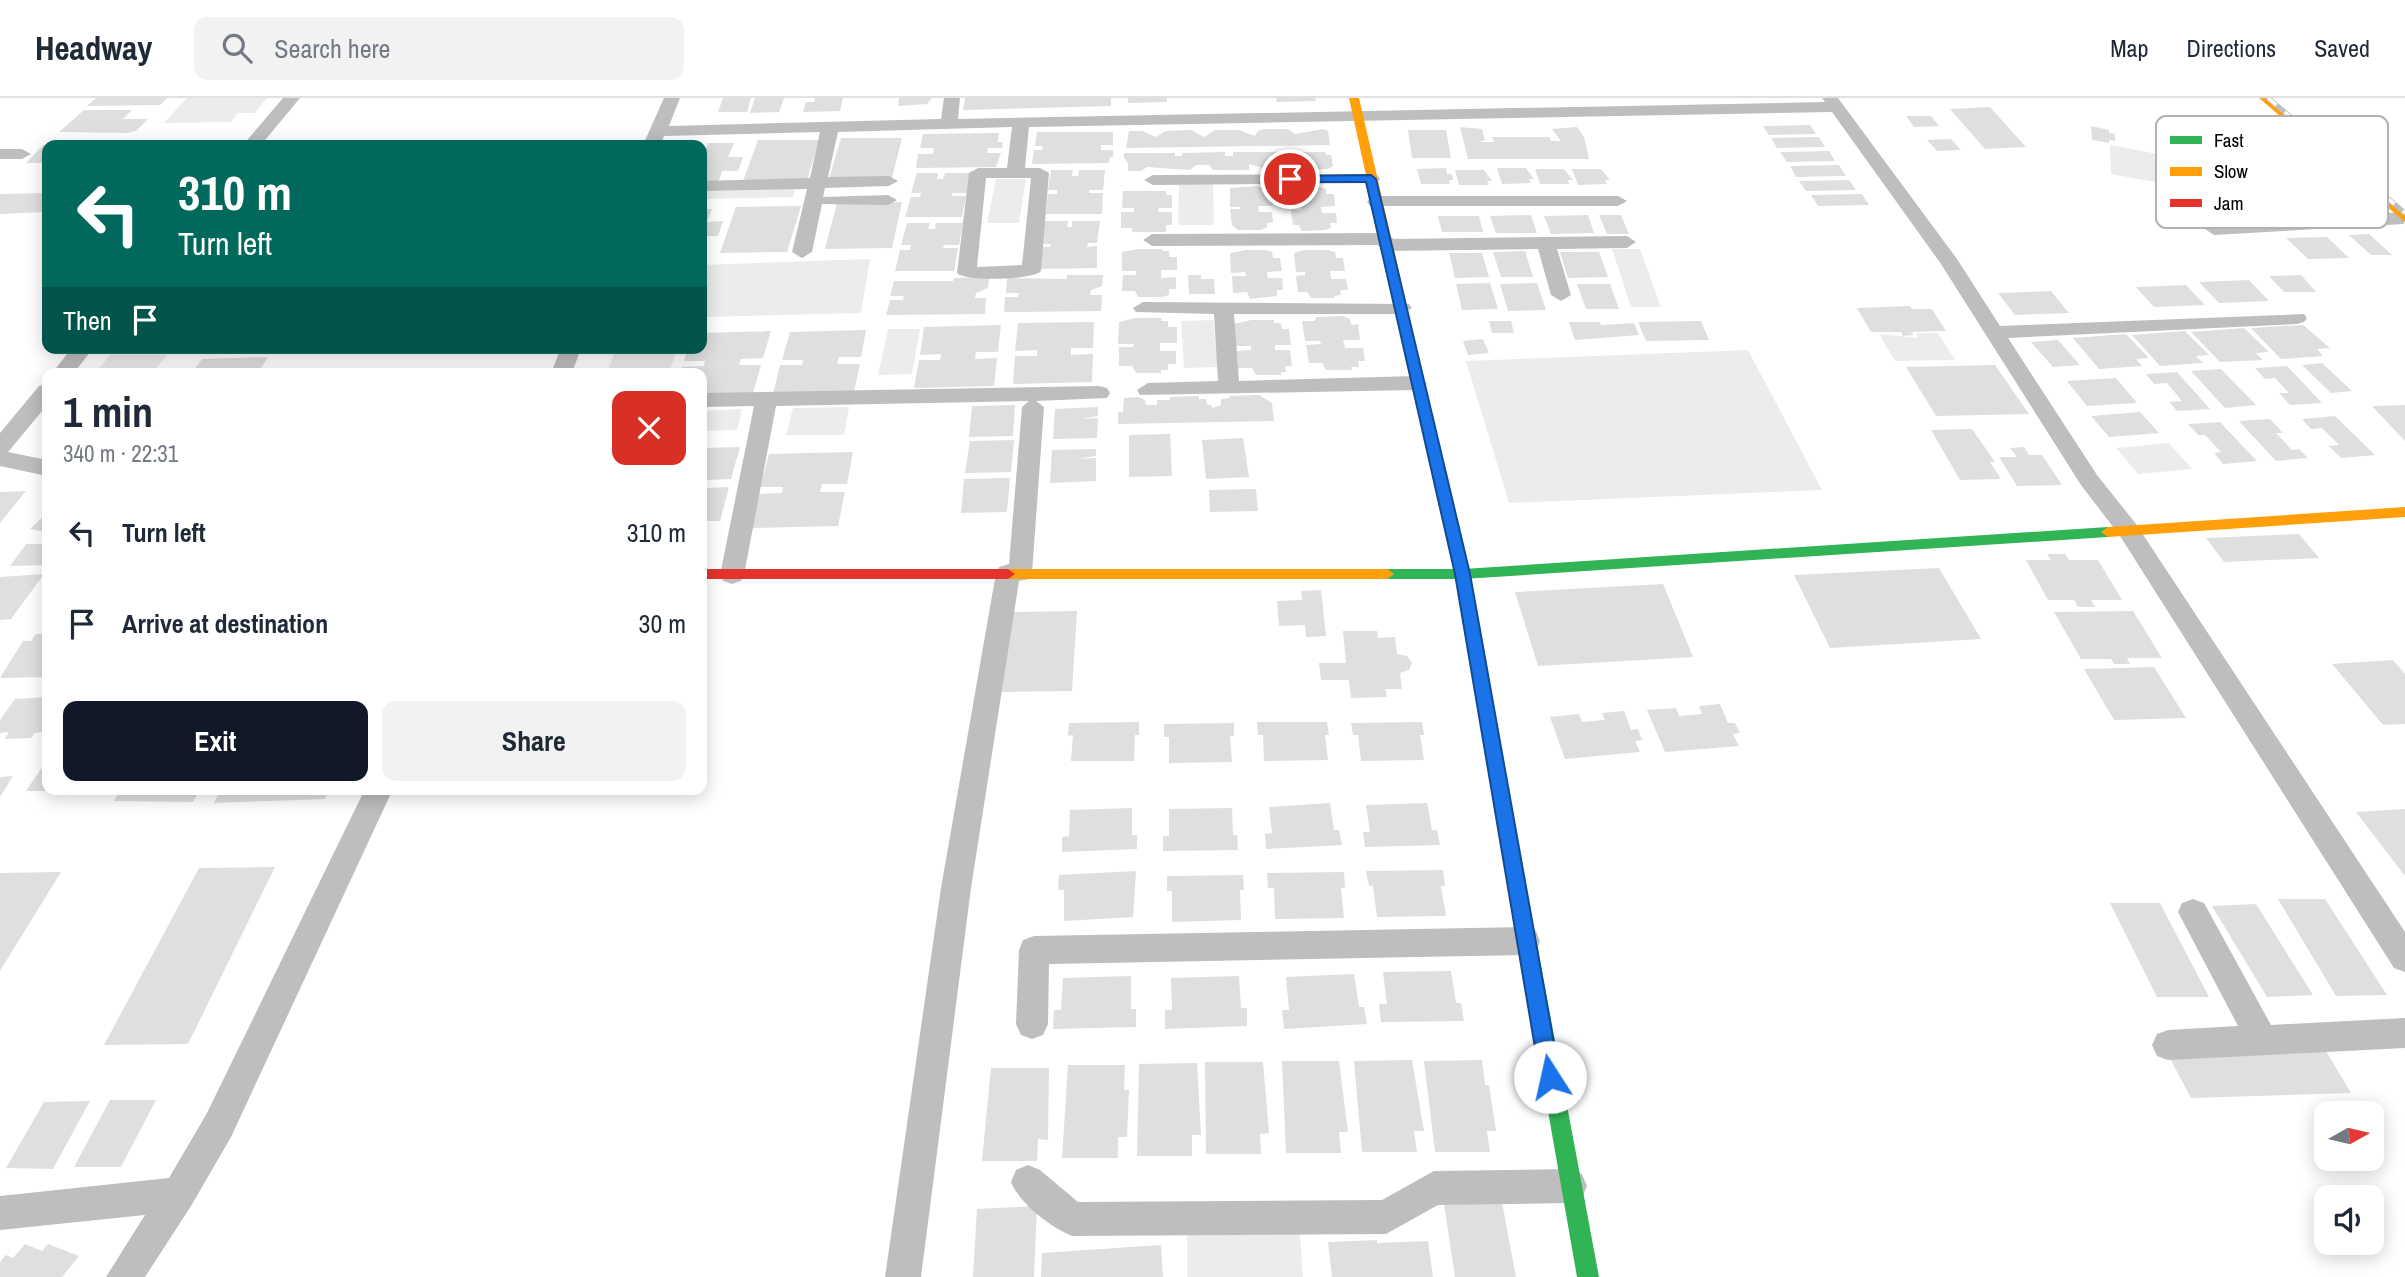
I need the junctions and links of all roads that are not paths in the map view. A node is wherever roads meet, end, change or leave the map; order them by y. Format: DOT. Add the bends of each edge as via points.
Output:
graph roads {
  1 [pos="292,98"];
  2 [pos="672,98"];
  3 [pos="952,98"];
  4 [pos="2264,98"];
  5 [pos="2283,98"];
  6 [pos="1832,103"];
  7 [pos="1355,106"];
  8 [pos="2286,116"];
  9 [pos="2302,116"];
  10 [pos="1021,122"];
  11 [pos="949,124"];
  12 [pos="831,127"];
  13 [pos="655,138"];
  14 [pos="256,140"];
  15 [pos="0,154"];
  16 [pos="22,154"];
  17 [pos="1015,173"];
  18 [pos="1371,179"];
  19 [pos="1153,180"];
  20 [pos="707,186"];
  21 [pos="889,190"];
  22 [pos="816,192"];
  23 [pos="2388,196"];
  24 [pos="2388,198"];
  25 [pos="1618,201"];
  26 [pos="1376,202"];
  27 [pos="707,203"];
  28 [pos="2405,212"];
  29 [pos="2225,228"];
  30 [pos="2214,229"];
  31 [pos="1152,240"];
  32 [pos="1386,242"];
  33 [pos="1627,242"];
  34 [pos="1546,243"];
  35 [pos="802,252"];
  36 [pos="1561,295"];
  37 [pos="1402,308"];
  38 [pos="1143,309"];
  39 [pos="1224,309"];
  40 [pos="2297,318"];
  41 [pos="1998,332"];
  42 [pos="78,354"];
  43 [pos="66,368"];
  44 [pos="1416,383"];
  45 [pos="1229,388"];
  46 [pos="1148,390"];
  47 [pos="1099,393"];
  48 [pos="42,397"];
  49 [pos="766,399"];
  50 [pos="707,400"];
  51 [pos="1033,407"];
  52 [pos="0,447"];
  53 [pos="0,458"];
  54 [pos="42,466"];
  55 [pos="2405,512"];
  56 [pos="2127,530"];
  57 [pos="1014,573"];
  58 [pos="707,574"];
  59 [pos="1463,574"];
  60 [pos="732,575"];
  61 [pos="376,795"];
  62 [pos="2193,912"];
  63 [pos="1525,941"];
  64 [pos="2405,958"];
  65 [pos="1032,1024"];
  66 [pos="2405,1033"];
  67 [pos="2262,1039"];
  68 [pos="2168,1045"];
  69 [pos="1028,1182"];
  70 [pos="1570,1186"];
  71 [pos="179,1194"];
  72 [pos="0,1213"];
  73 [pos="124,1277"];
  74 [pos="903,1277"];
  75 [pos="1588,1277"];
  1 -- 14 [label="street"];
  2 -- 13 [label="street"];
  3 -- 11 [label="street"];
  4 -- 8 [label="street"];
  5 -- 9 [label="street"];
  6 -- 7 [label="street"];
  6 -- 41 [label="street"];
  7 -- 10 [label="street"];
  7 -- 18 [label="street"];
  10 -- 11 [label="street"];
  10 -- 17 [label="street"];
  11 -- 12 [label="street"];
  12 -- 13 [label="street"];
  12 -- 22 [label="street"];
  15 -- 16 [label="street"];
  17 -- 17 [label="street" via="1040,173 1031,271 967,273 978,173"];
  18 -- 19 [label="street"];
  18 -- 26 [label="street"];
  20 -- 22 [label="street"];
  21 -- 22 [label="street"];
  22 -- 27 [label="street"];
  22 -- 35 [label="street"];
  23 -- 28 [label="street"];
  24 -- 28 [label="street"];
  25 -- 26 [label="street"];
  26 -- 32 [label="street"];
  29 -- 30 [label="street"];
  31 -- 32 [label="street"];
  32 -- 34 [label="street"];
  32 -- 37 [label="street"];
  33 -- 34 [label="street"];
  34 -- 36 [label="street"];
  37 -- 39 [label="street"];
  37 -- 44 [label="street"];
  38 -- 39 [label="street"];
  39 -- 45 [label="street"];
  40 -- 41 [label="street"];
  41 -- 56 [label="street" via="2089,480"];
  42 -- 43 [label="street"];
  44 -- 45 [label="street"];
  44 -- 59 [label="street"];
  45 -- 46 [label="street"];
  47 -- 49 [label="street"];
  48 -- 52 [label="street"];
  49 -- 50 [label="street"];
  49 -- 60 [label="street"];
  51 -- 57 [label="street"];
  53 -- 54 [label="street"];
  55 -- 56 [label="street"];
  56 -- 59 [label="street"];
  56 -- 64 [label="street"];
  57 -- 59 [label="street"];
  57 -- 60 [label="street"];
  57 -- 74 [label="street" via="956,888"];
  58 -- 60 [label="street"];
  59 -- 63 [label="street"];
  61 -- 71 [label="street" via="219,1125"];
  62 -- 67 [label="street"];
  63 -- 65 [label="street" via="1034,950"];
  63 -- 70 [label="street"];
  66 -- 67 [label="street"];
  67 -- 68 [label="street"];
  69 -- 70 [label="street" via="1072,1219 1386,1217 1434,1188"];
  70 -- 75 [label="street"];
  71 -- 72 [label="street"];
  71 -- 73 [label="street"];
}
